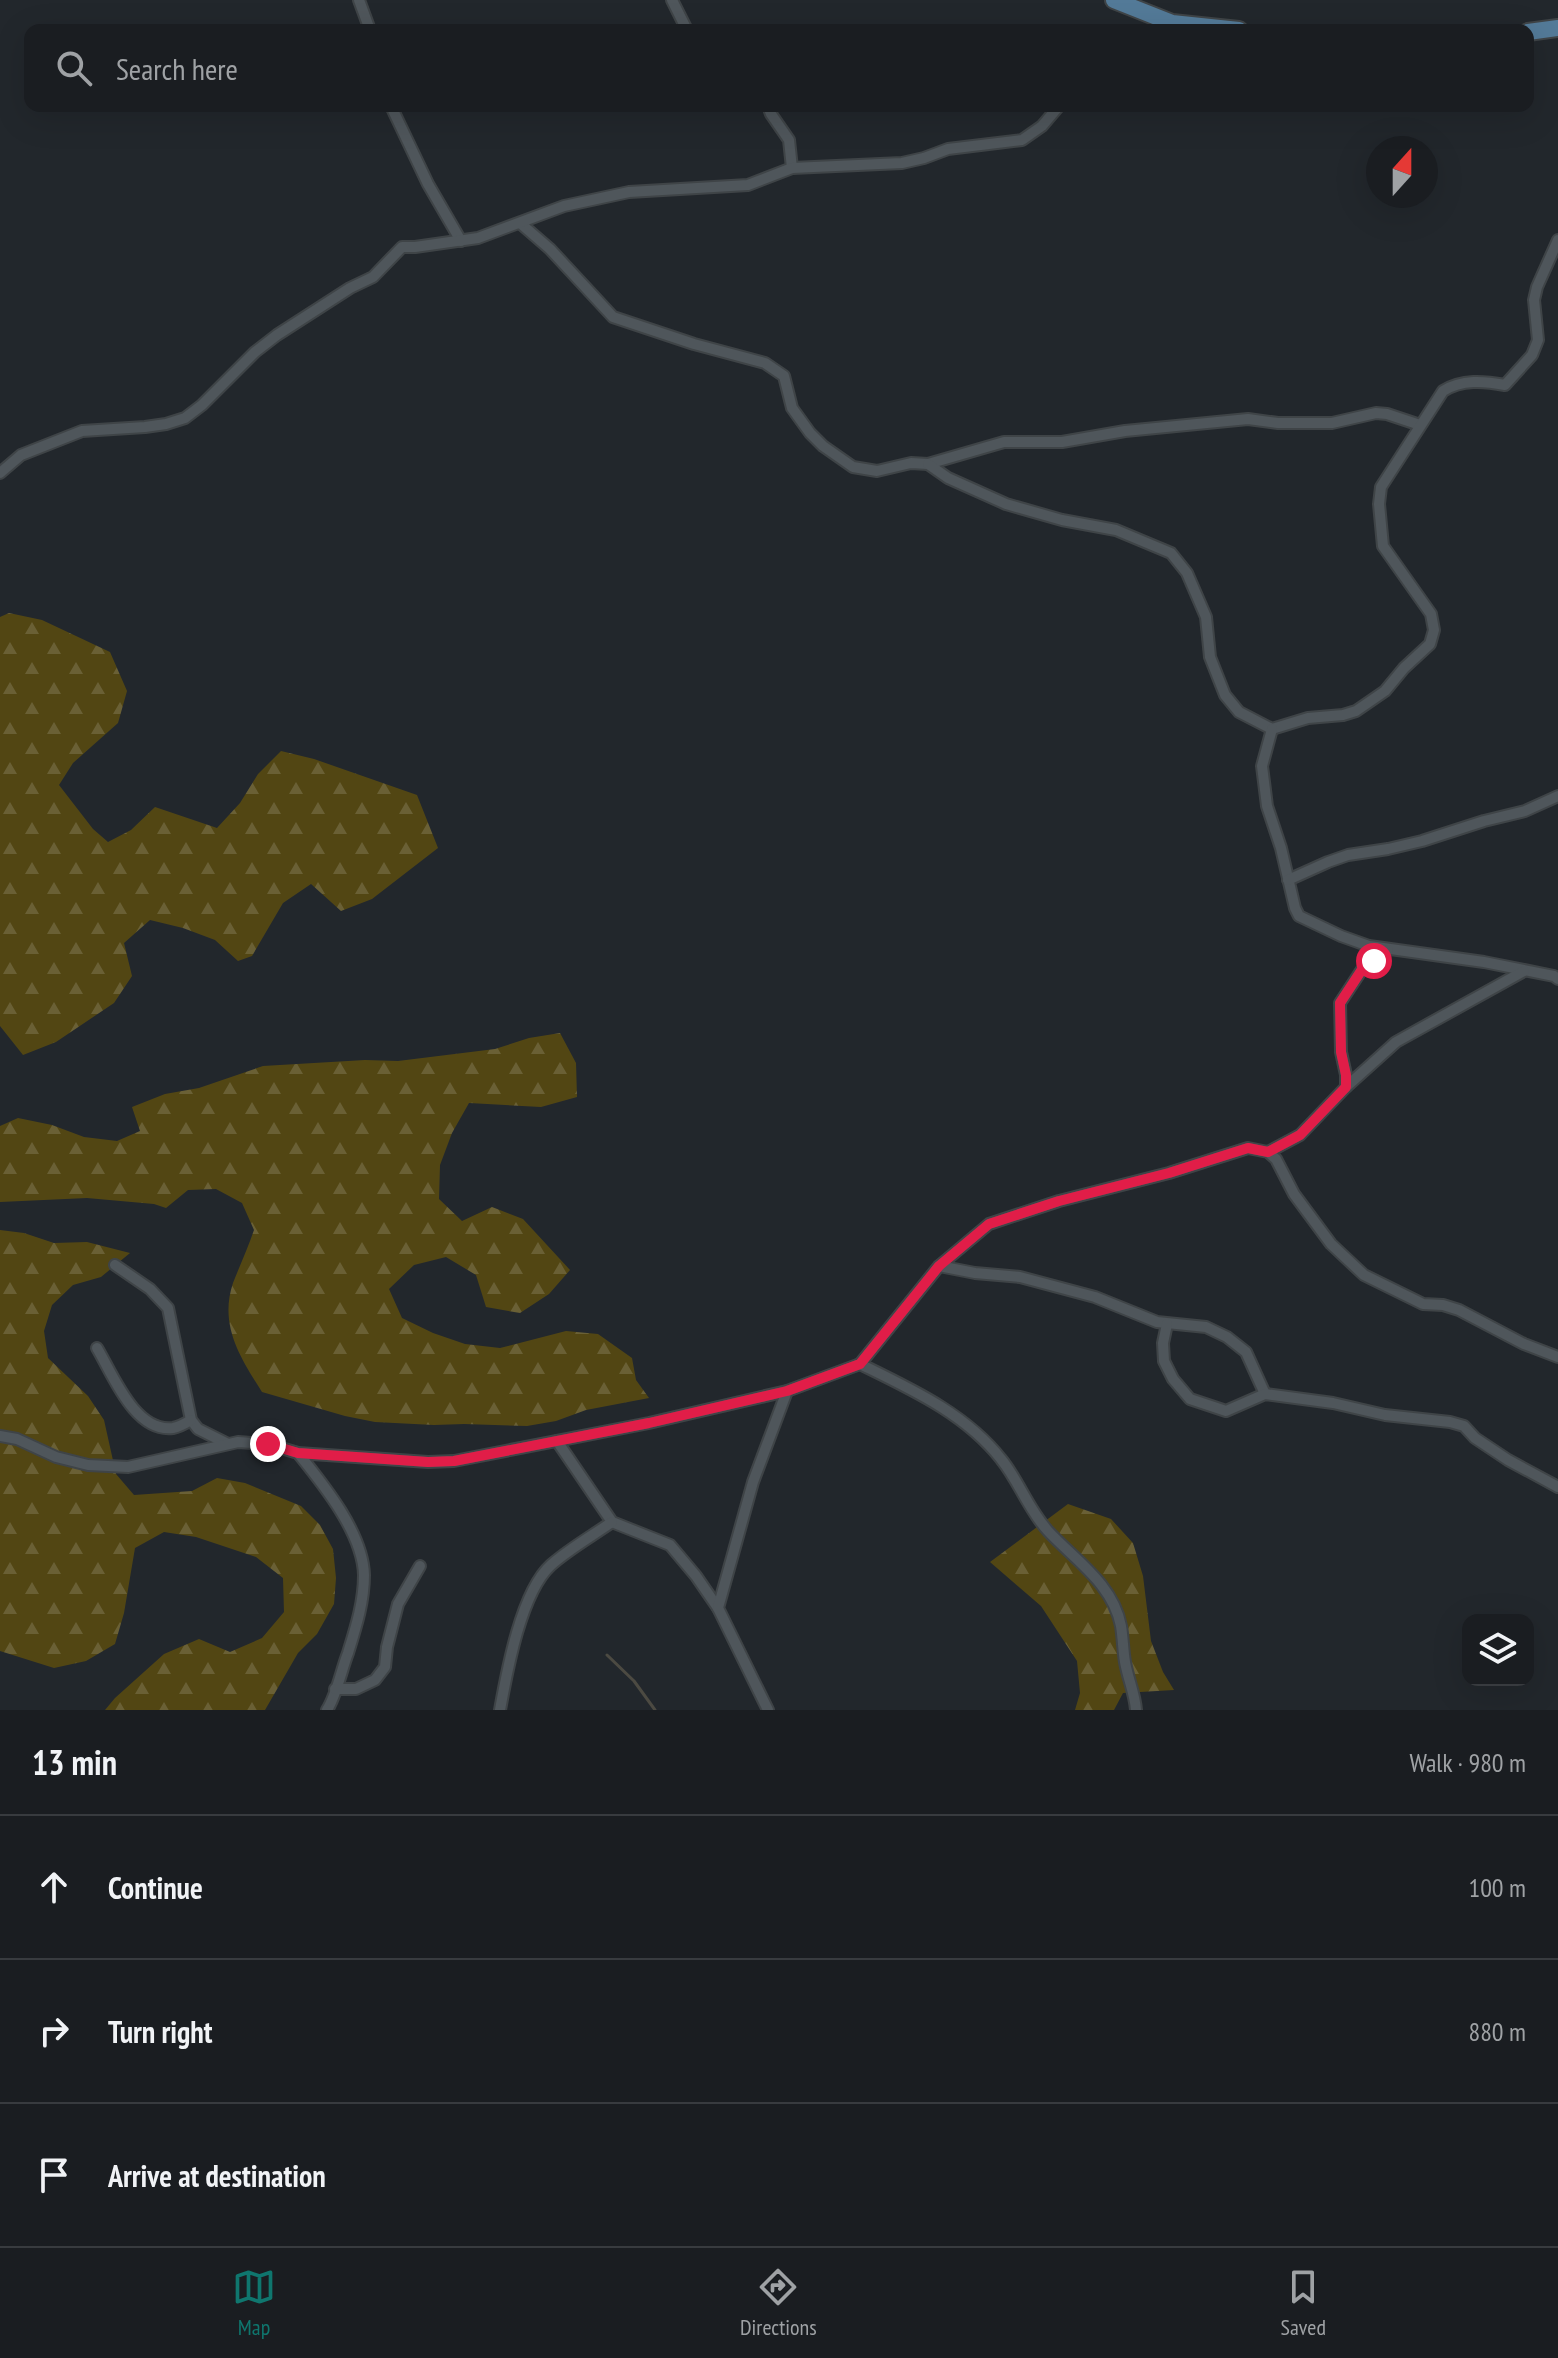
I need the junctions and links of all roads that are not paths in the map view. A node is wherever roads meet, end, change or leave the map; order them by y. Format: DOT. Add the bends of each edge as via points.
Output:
graph roads {
  1 [pos="359,0"];
  2 [pos="672,0"];
  3 [pos="1114,0"];
  4 [pos="368,24"];
  5 [pos="684,24"];
  6 [pos="1161,24"];
  7 [pos="1558,28"];
  8 [pos="1534,31"];
  9 [pos="394,112"];
  10 [pos="770,112"];
  11 [pos="1054,112"];
  12 [pos="792,168"];
  13 [pos="520,223"];
  14 [pos="1558,240"];
  15 [pos="461,241"];
  16 [pos="1420,425"];
  17 [pos="928,464"];
  18 [pos="0,473"];
  19 [pos="1272,729"];
  20 [pos="1558,796"];
  21 [pos="1288,880"];
  22 [pos="1388,950"];
  23 [pos="1524,971"];
  24 [pos="1557,976"];
  25 [pos="1346,1087"];
  26 [pos="1268,1152"];
  27 [pos="115,1265"];
  28 [pos="939,1266"];
  29 [pos="1167,1324"];
  30 [pos="97,1348"];
  31 [pos="1558,1357"];
  32 [pos="860,1364"];
  33 [pos="787,1391"];
  34 [pos="1265,1394"];
  35 [pos="191,1420"];
  36 [pos="0,1436"];
  37 [pos="557,1441"];
  38 [pos="228,1444"];
  39 [pos="298,1453"];
  40 [pos="1558,1487"];
  41 [pos="612,1522"];
  42 [pos="420,1566"];
  43 [pos="718,1608"];
  44 [pos="335,1689"];
  45 [pos="327,1710"];
  46 [pos="500,1710"];
  47 [pos="768,1710"];
  48 [pos="1136,1710"];
  1 -- 4 [label="street"];
  2 -- 5 [label="street"];
  3 -- 6 [label="main road"];
  7 -- 8 [label="main road"];
  9 -- 15 [label="street"];
  10 -- 12 [label="street" via="789,140"];
  11 -- 12 [label="street" via="1022,140 948,149 902,163"];
  12 -- 13 [label="street" via="748,185 629,192 564,206"];
  13 -- 15 [label="street"];
  13 -- 17 [label="street" via="613,317 765,363 784,376 802,424 853,467 877,471"];
  14 -- 16 [label="street" via="1534,300 1538,340 1532,355 1505,385 1481,381 1450,386"];
  15 -- 18 [label="street" via="402,247 373,277 255,352 185,418 82,431 21,455"];
  16 -- 17 [label="street" via="1376,413 1332,423 1248,419 1062,442 1004,442"];
  16 -- 19 [label="street" via="1387,474 1379,504 1383,546 1431,614 1430,644 1385,691 1356,711"];
  17 -- 19 [label="street" via="1006,504 1116,530 1171,553 1187,573 1206,617 1210,657 1225,695 1239,712"];
  19 -- 21 [label="street" via="1262,766 1267,806"];
  20 -- 21 [label="street" via="1422,841 1348,855"];
  21 -- 22 [label="street" via="1299,916"];
  22 -- 23 [label="street"];
  22 -- 25 [label="street" via="1361,971 1340,1003"];
  23 -- 24 [label="street"];
  23 -- 25 [label="street" via="1396,1042"];
  25 -- 26 [label="street" via="1300,1135"];
  26 -- 28 [label="street" via="1248,1148 989,1224"];
  26 -- 31 [label="street" via="1331,1244 1364,1275 1423,1304 1459,1310"];
  27 -- 35 [label="street" via="168,1308"];
  28 -- 29 [label="street" via="1020,1277"];
  28 -- 32 [label="street"];
  29 -- 34 [label="street" via="1206,1327 1227,1337 1246,1352"];
  29 -- 34 [label="street" via="1164,1361 1190,1399 1226,1411"];
  30 -- 35 [label="street" via="143,1420 174,1428"];
  32 -- 33 [label="street"];
  32 -- 48 [label="street" via="918,1393 977,1432 1003,1460 1047,1530 1107,1592 1121,1623"];
  33 -- 37 [label="street"];
  33 -- 43 [label="street" via="753,1482"];
  34 -- 40 [label="street" via="1464,1426 1508,1460"];
  35 -- 38 [label="street"];
  36 -- 38 [label="street" via="88,1465 128,1467"];
  37 -- 39 [label="street" via="454,1461"];
  37 -- 41 [label="street"];
  38 -- 39 [label="street" via="268,1444"];
  39 -- 44 [label="street" via="341,1511 364,1573 362,1603"];
  41 -- 43 [label="street" via="670,1545"];
  41 -- 46 [label="street" via="549,1567 533,1592 511,1653"];
  42 -- 44 [label="street" via="398,1604 385,1667 375,1680 356,1689"];
  43 -- 47 [label="street"];
  44 -- 45 [label="street"];
}
